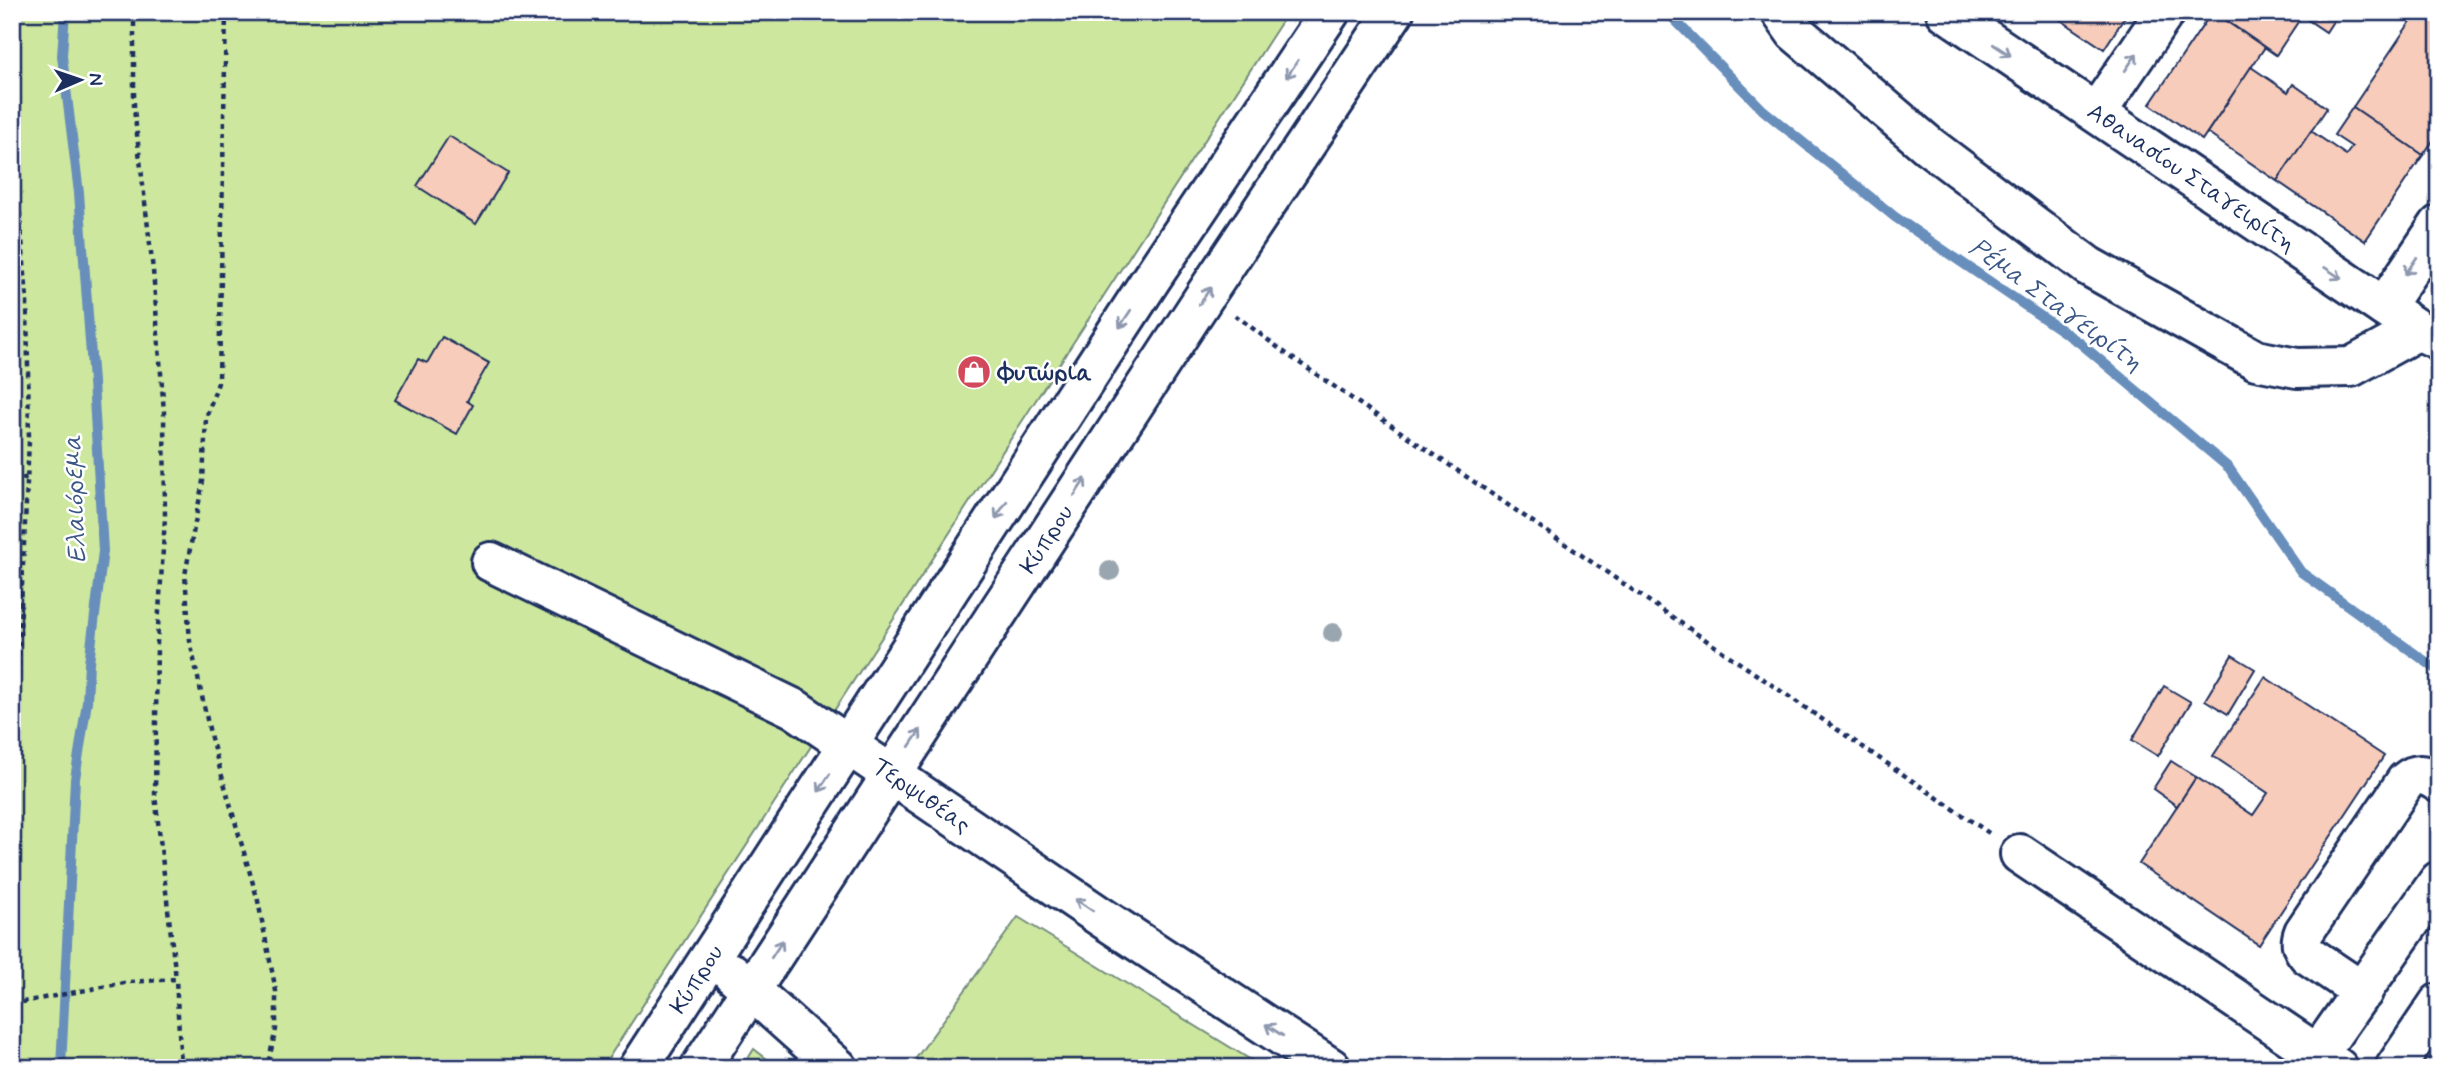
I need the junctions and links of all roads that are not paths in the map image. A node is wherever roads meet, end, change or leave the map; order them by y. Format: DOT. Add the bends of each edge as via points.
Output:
graph roads {
  1 [pos="1330,12"];
  2 [pos="1394,12"];
  3 [pos="1781,12"];
  4 [pos="1945,12"];
  5 [pos="2165,12"];
  6 [pos="2097,112"];
  7 [pos="2439,225"];
  8 [pos="2384,307"];
  9 [pos="2428,335"];
  10 [pos="491,562"];
  11 [pos="849,744"];
  12 [pos="891,774"];
  13 [pos="2439,783"];
  14 [pos="2021,854"];
  15 [pos="2439,881"];
  16 [pos="712,955"];
  17 [pos="750,989"];
  18 [pos="2363,992"];
  19 [pos="2439,1003"];
  20 [pos="2328,1061"];
  21 [pos="827,1064"];
  22 [pos="638,1068"];
  23 [pos="699,1068"];
  24 [pos="1331,1068"];
  25 [pos="2395,1068"];
  1 -- 11 [label="street, Κύπρου, one-way"];
  12 -- 2 [label="street, Κύπρου, one-way"];
  3 -- 9 [label="street" via="1795,32 1929,146 2088,266 2256,360 2297,368 2351,367"];
  4 -- 6 [label="street, Αθανασίου Σταγειρίτη, one-way"];
  6 -- 5 [label="street, one-way"];
  6 -- 8 [label="street, Αθανασίου Σταγειρίτη, one-way"];
  7 -- 8 [label="street, one-way"];
  8 -- 9 [label="street, Αθανασίου Σταγειρίτη"];
  10 -- 11 [label="street, Τερψιθέας" via="759,689"];
  11 -- 12 [label="street, Τερψιθέας"];
  11 -- 16 [label="street, Κύπρου, one-way"];
  17 -- 12 [label="street, Κύπρου, one-way"];
  24 -- 12 [label="street, Τερψιθέας, one-way"];
  13 -- 18 [label="street" via="2421,774 2406,782 2301,940 2308,955"];
  14 -- 20 [label="street"];
  15 -- 18 [label="street"];
  16 -- 17 [label="street"];
  16 -- 22 [label="street, Κύπρου"];
  17 -- 21 [label="street"];
  17 -- 23 [label="street, Κύπρου"];
  18 -- 20 [label="street"];
  19 -- 25 [label="street"];
}
